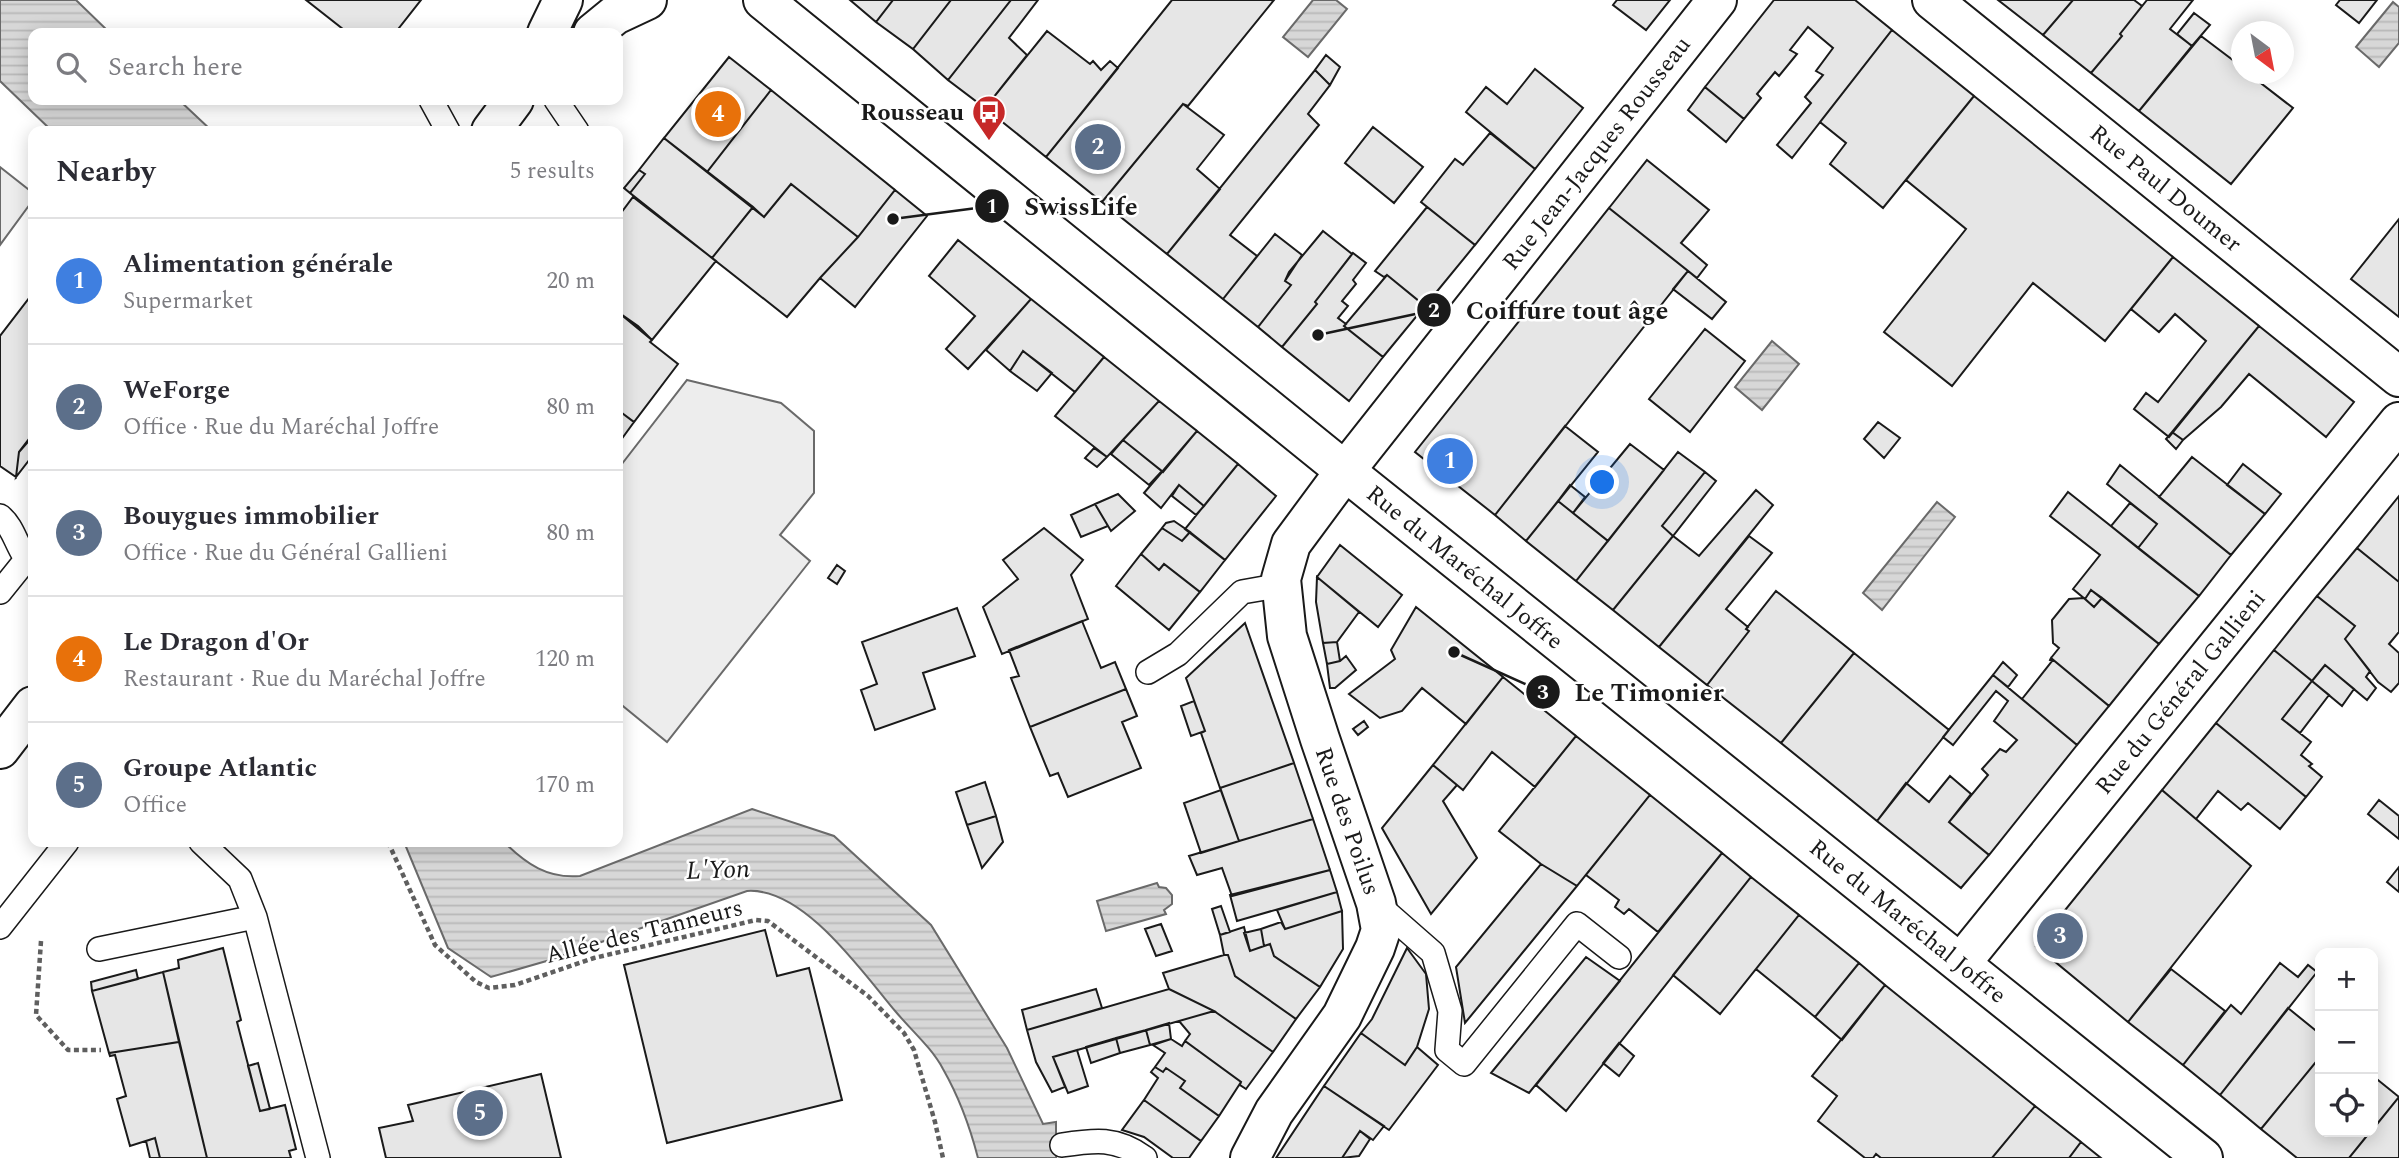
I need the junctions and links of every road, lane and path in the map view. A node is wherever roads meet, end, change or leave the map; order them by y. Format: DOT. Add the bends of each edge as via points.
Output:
graph roads {
  1 [pos="563,0"];
  2 [pos="647,0"];
  3 [pos="763,0"];
  4 [pos="1717,0"];
  5 [pos="1932,0"];
  6 [pos="549,28"];
  7 [pos="599,28"];
  8 [pos="434,105"];
  9 [pos="559,105"];
  10 [pos="445,126"];
  11 [pos="574,126"];
  12 [pos="2399,376"];
  13 [pos="2399,422"];
  14 [pos="1345,471"];
  15 [pos="0,516"];
  16 [pos="28,554"];
  17 [pos="28,561"];
  18 [pos="1282,585"];
  19 [pos="0,592"];
  20 [pos="1148,672"];
  21 [pos="28,713"];
  22 [pos="0,749"];
  23 [pos="63,847"];
  24 [pos="206,847"];
  25 [pos="390,847"];
  26 [pos="1377,903"];
  27 [pos="255,917"];
  28 [pos="0,927"];
  29 [pos="99,949"];
  30 [pos="1619,957"];
  31 [pos="1961,963"];
  32 [pos="1062,1145"];
  33 [pos="318,1158"];
  34 [pos="943,1158"];
  35 [pos="1145,1158"];
  36 [pos="1250,1158"];
  37 [pos="2203,1158"];
  1 -- 6 [label="street"];
  2 -- 7 [label="street"];
  3 -- 14 [label="street, Rue du Maréchal Joffre"];
  4 -- 14 [label="street, Rue Jean-Jacques Rousseau"];
  5 -- 12 [label="street, Rue Paul Doumer"];
  8 -- 10 [label="lane"];
  9 -- 11 [label="lane"];
  13 -- 31 [label="street, Rue du Général Gallieni"];
  14 -- 18 [label="street, Rue des Poilus" via="1291,544"];
  14 -- 31 [label="street, Rue du Maréchal Joffre"];
  15 -- 16 [label="lane"];
  17 -- 19 [label="lane"];
  18 -- 20 [label="lane" via="1242,592 1178,654"];
  18 -- 26 [label="street, Rue des Poilus" via="1287,636"];
  21 -- 22 [label="street"];
  23 -- 28 [label="lane"];
  24 -- 27 [label="lane" via="240,878"];
  25 -- 34 [label="path, Allée des Tanneurs" via="435,945 489,988 515,985 594,957 768,921 868,996 904,1033 914,1050"];
  26 -- 30 [label="lane" via="1433,953 1450,1011 1447,1050 1464,1064 1577,924"];
  26 -- 36 [label="street, Rue des Poilus" via="1381,930 1376,948 1342,1016 1274,1112"];
  27 -- 29 [label="lane"];
  27 -- 33 [label="lane"];
  31 -- 37 [label="street, Rue du Maréchal Joffre"];
  32 -- 35 [label="lane" via="1101,1140"];
}
